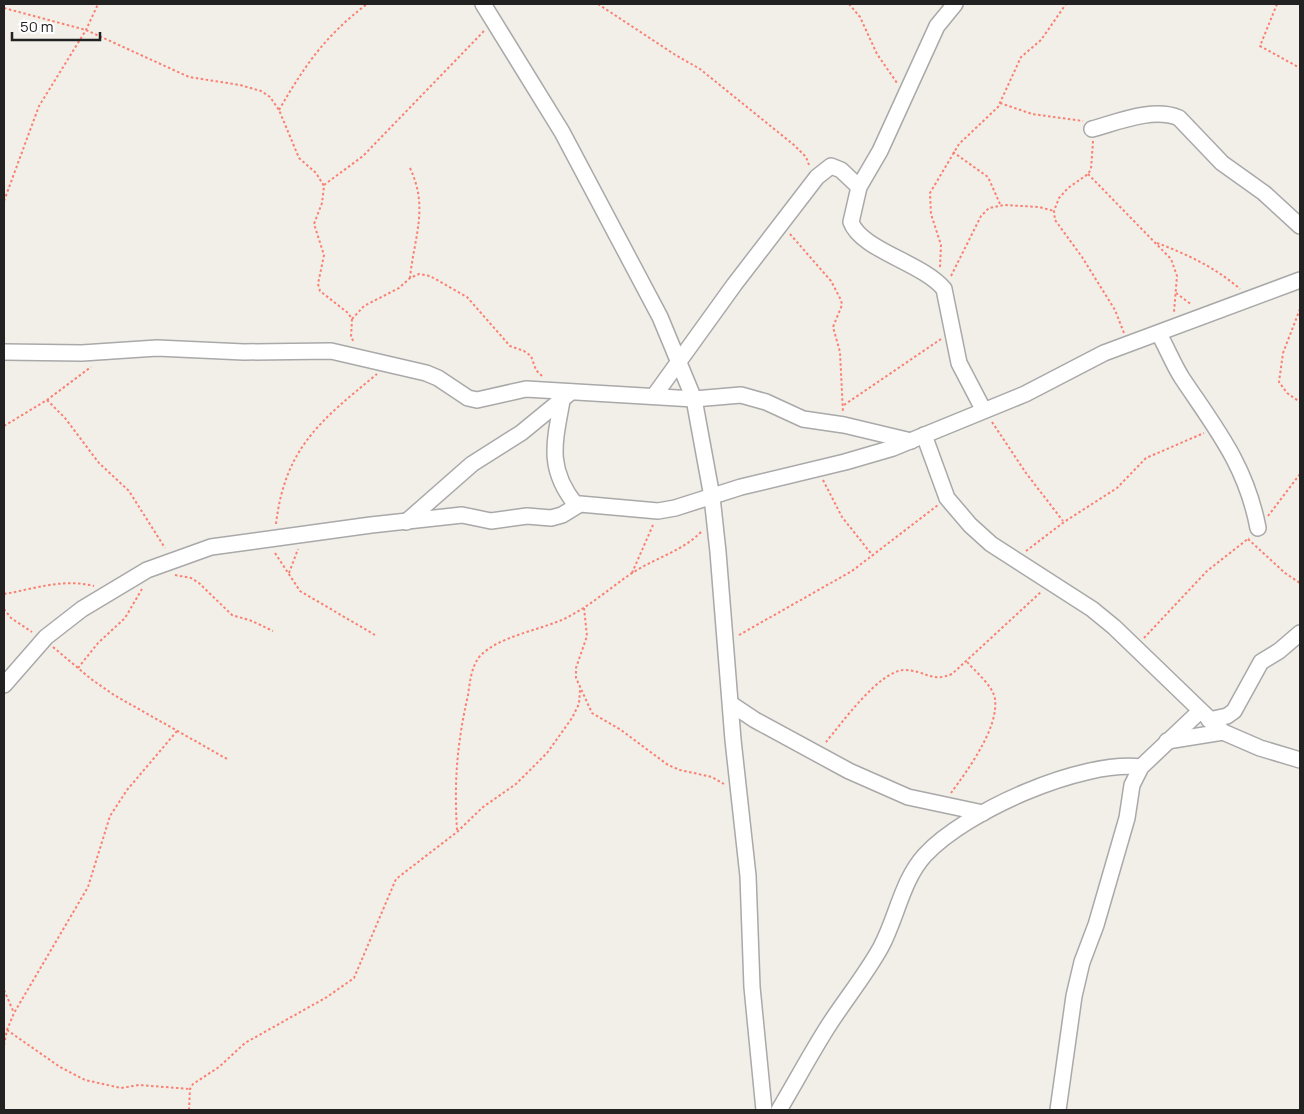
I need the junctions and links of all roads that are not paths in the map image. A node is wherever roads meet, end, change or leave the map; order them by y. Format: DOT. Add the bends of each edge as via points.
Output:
graph roads {
  1 [pos="483,4"];
  2 [pos="955,4"];
  3 [pos="1092,129"];
  4 [pos="859,187"];
  5 [pos="1300,226"];
  6 [pos="1300,280"];
  7 [pos="1165,332"];
  8 [pos="4,352"];
  9 [pos="679,359"];
  10 [pos="654,396"];
  11 [pos="566,397"];
  12 [pos="694,399"];
  13 [pos="983,409"];
  14 [pos="917,438"];
  15 [pos="712,497"];
  16 [pos="576,505"];
  17 [pos="406,522"];
  18 [pos="1253,533"];
  19 [pos="1300,633"];
  20 [pos="4,685"];
  21 [pos="731,704"];
  22 [pos="1204,716"];
  23 [pos="1223,732"];
  24 [pos="1167,741"];
  25 [pos="1300,760"];
  26 [pos="1140,767"];
  27 [pos="982,813"];
  28 [pos="764,1110"];
  29 [pos="779,1110"];
  30 [pos="1058,1110"];
  1 -- 9 [label="street" via="562,132"];
  2 -- 4 [label="street" via="937,26 880,151"];
  3 -- 5 [label="street" via="1155,114 1179,118 1222,163 1264,193"];
  4 -- 9 [label="street" via="841,170 831,166 817,177"];
  4 -- 13 [label="street" via="851,214 854,229 859,236 941,286 960,363"];
  6 -- 7 [label="street"];
  7 -- 13 [label="street" via="1104,353 1032,391"];
  7 -- 18 [label="street" via="1181,376 1217,426 1248,488"];
  8 -- 11 [label="street" via="104,352 157,348 331,352 426,373 461,395 477,400 526,388"];
  9 -- 10 [label="street"];
  9 -- 12 [label="street"];
  10 -- 11 [label="street"];
  10 -- 12 [label="street"];
  11 -- 16 [label="street" via="555,438 555,461 558,478"];
  11 -- 17 [label="street" via="472,464"];
  12 -- 14 [label="street" via="741,395 803,419"];
  12 -- 15 [label="street"];
  13 -- 14 [label="street"];
  14 -- 15 [label="street"];
  14 -- 22 [label="street" via="948,498 984,538 1016,563 1092,609"];
  15 -- 16 [label="street" via="658,511"];
  15 -- 21 [label="street"];
  16 -- 17 [label="street" via="551,518 527,516 491,521 462,515"];
  17 -- 20 [label="street" via="211,548 171,568 147,570 111,590 45,638"];
  19 -- 22 [label="street" via="1261,662 1234,711 1227,716"];
  21 -- 27 [label="street" via="849,771 908,797"];
  21 -- 28 [label="street" via="748,876 752,987"];
  22 -- 23 [label="street"];
  22 -- 24 [label="street"];
  23 -- 24 [label="street"];
  23 -- 25 [label="street"];
  24 -- 26 [label="street"];
  26 -- 27 [label="street" via="1096,768"];
  26 -- 30 [label="street" via="1132,785 1127,818 1096,925 1082,962"];
  27 -- 29 [label="street" via="933,848 915,868 890,931"];
}
